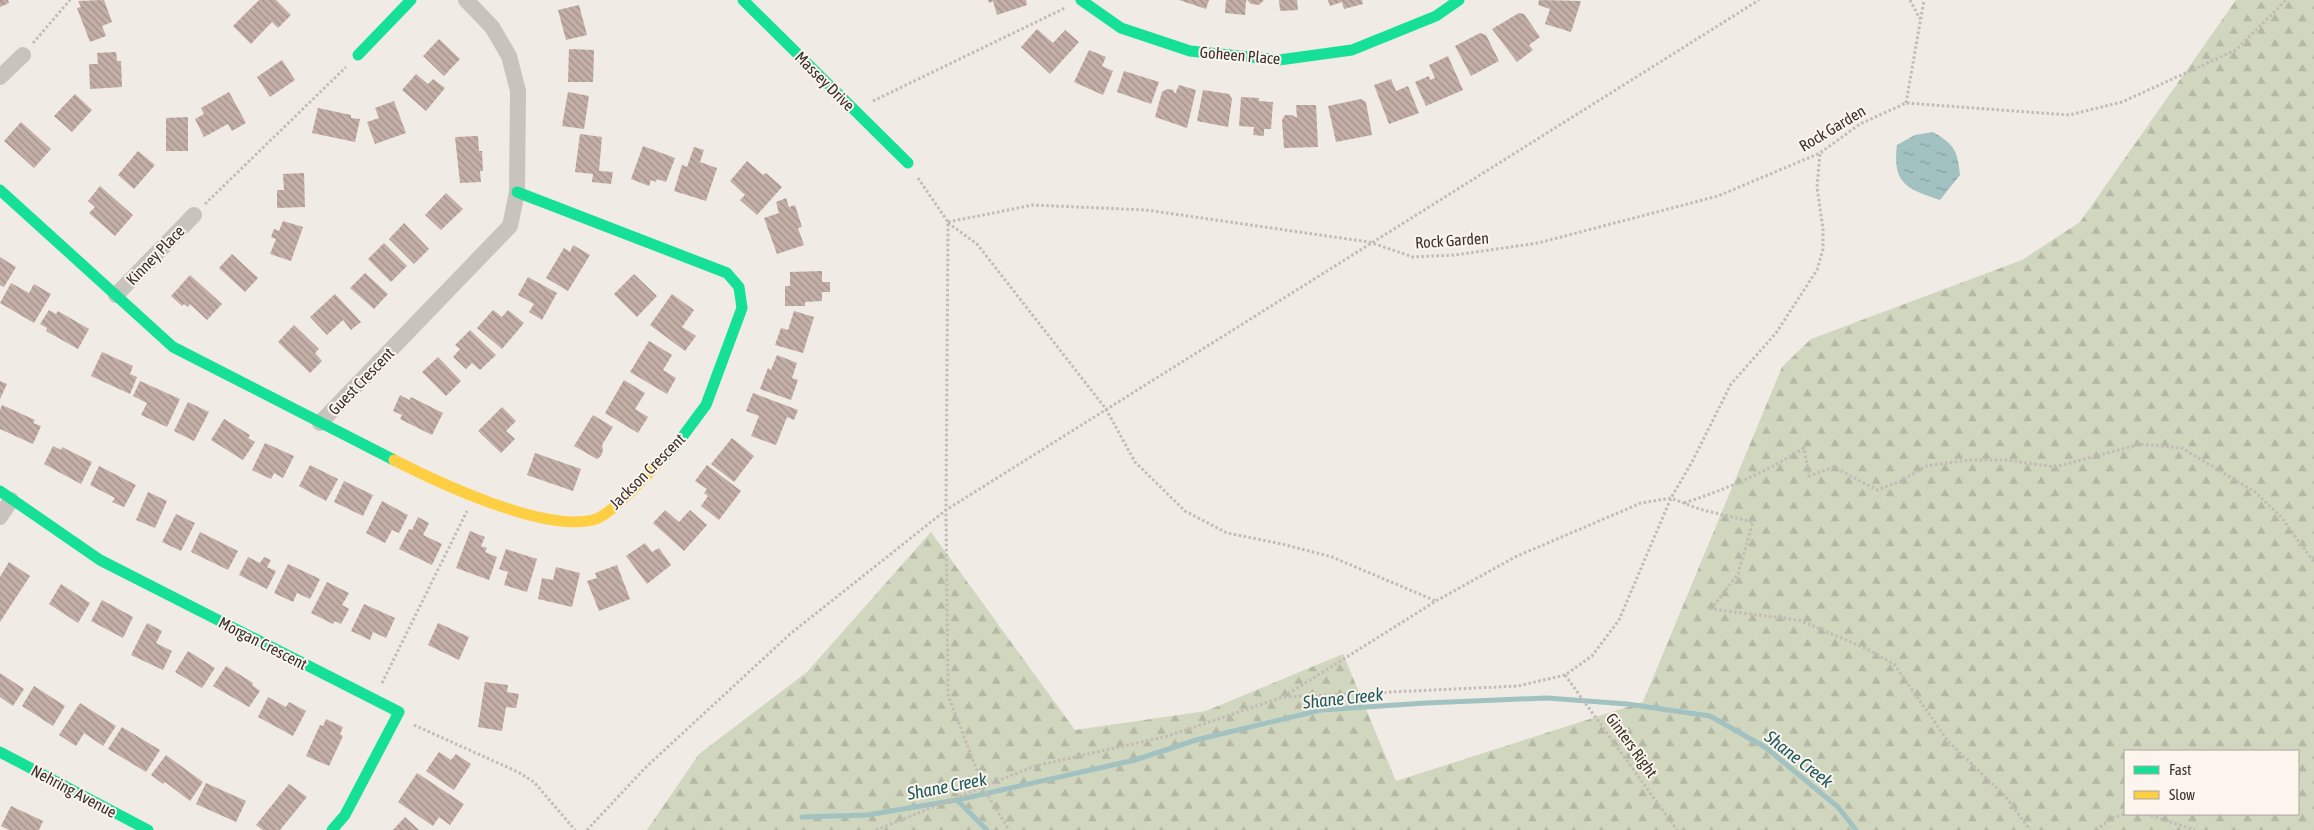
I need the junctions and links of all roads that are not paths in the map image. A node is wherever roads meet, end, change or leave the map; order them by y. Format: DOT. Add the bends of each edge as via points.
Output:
graph roads {
  1 [pos="411,0"];
  2 [pos="466,0"];
  3 [pos="743,0"];
  4 [pos="1081,0"];
  5 [pos="1459,0"];
  6 [pos="23,55"];
  7 [pos="358,55"];
  8 [pos="0,77"];
  9 [pos="908,163"];
  10 [pos="0,190"];
  11 [pos="517,192"];
  12 [pos="194,215"];
  13 [pos="116,295"];
  14 [pos="320,423"];
  15 [pos="6,496"];
  16 [pos="0,517"];
  17 [pos="0,752"];
  18 [pos="148,830"];
  19 [pos="332,830"];
  1 -- 7 [label="street"];
  2 -- 11 [label="street, Guest Crescent" via="492,27 509,56 518,91"];
  3 -- 9 [label="street, Massey Drive"];
  4 -- 5 [label="street, Goheen Place" via="1121,28 1190,51 1279,60 1352,50 1436,16"];
  6 -- 8 [label="street"];
  10 -- 13 [label="street, Guest Crescent"];
  11 -- 14 [label="street, Guest Crescent" via="510,226"];
  11 -- 14 [label="street, Jackson Crescent" via="727,274 739,288 742,308 706,405 677,444 611,509 594,520 567,522 528,515 440,483"];
  12 -- 13 [label="street, Kinney Place"];
  13 -- 14 [label="street, Guest Crescent" via="173,347"];
  15 -- 16 [label="street"];
  15 -- 19 [label="street, Morgan Crescent" via="100,560 400,712 345,815"];
  17 -- 18 [label="street, Nehring Avenue"];
}
